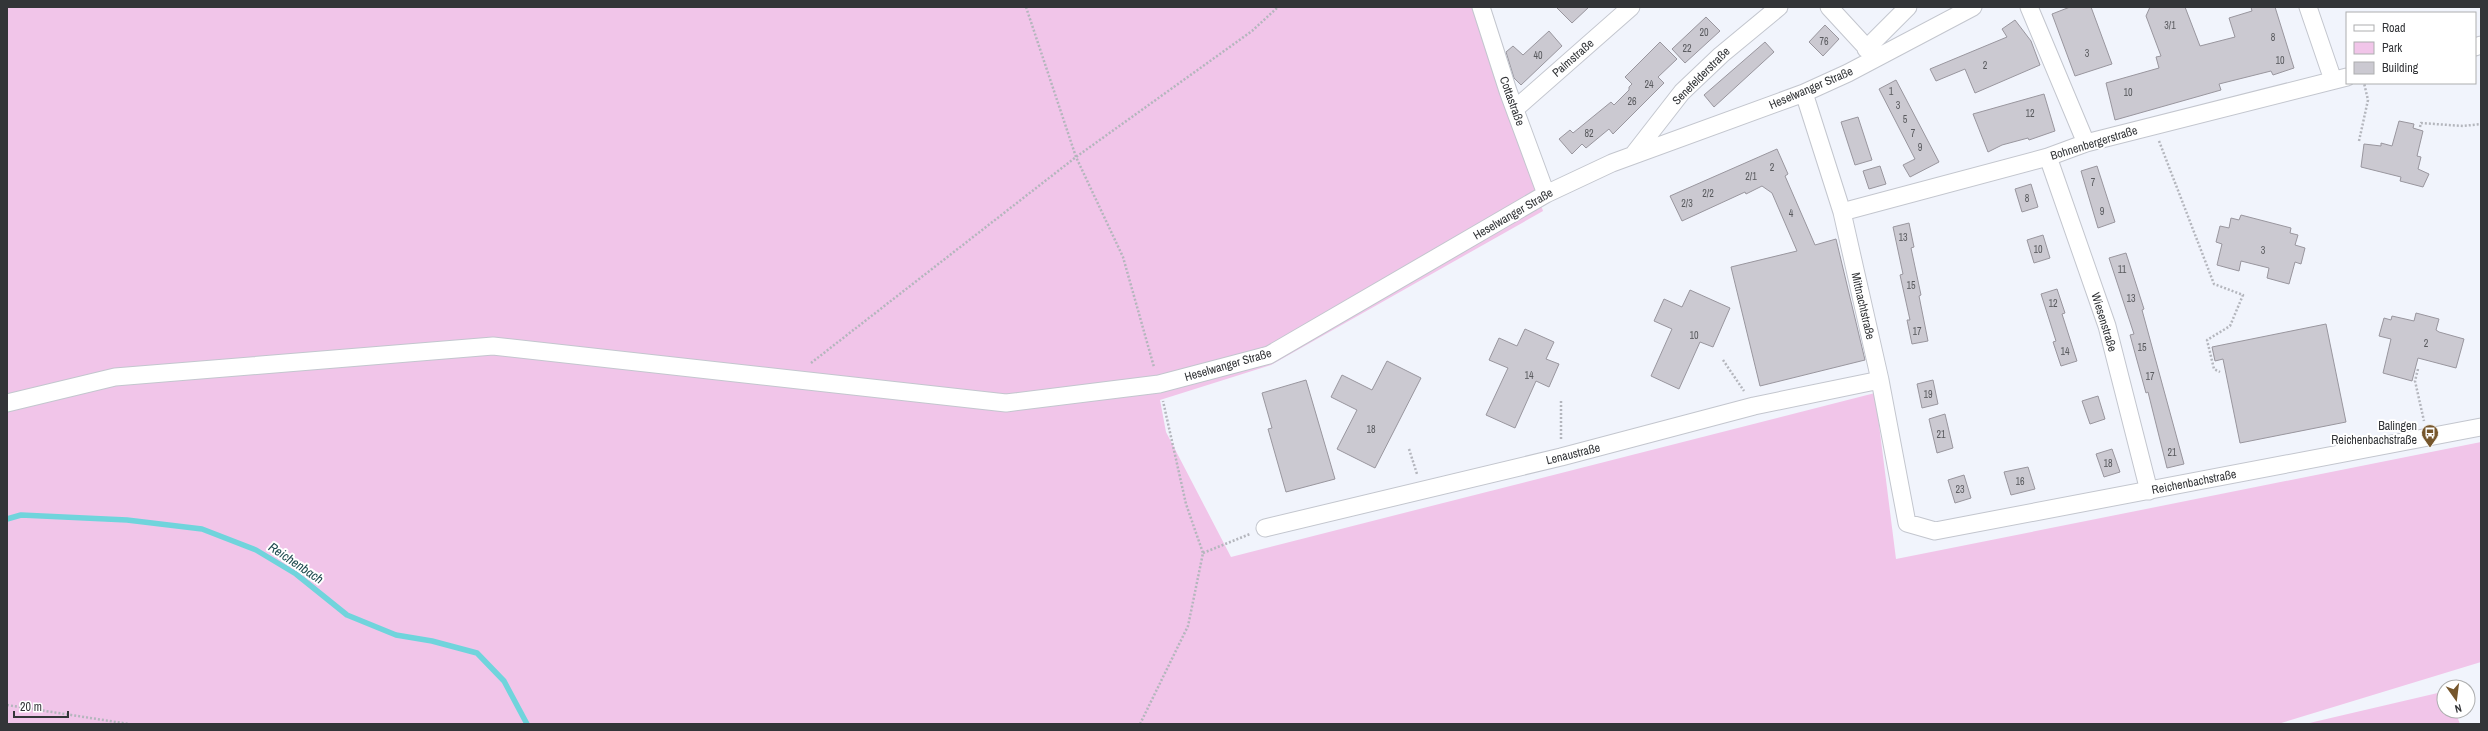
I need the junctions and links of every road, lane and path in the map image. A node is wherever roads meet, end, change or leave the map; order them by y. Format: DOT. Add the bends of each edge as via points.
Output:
graph roads {
  1 [pos="1026,7"];
  2 [pos="1278,7"];
  3 [pos="1481,7"];
  4 [pos="1631,7"];
  5 [pos="1779,7"];
  6 [pos="1829,7"];
  7 [pos="1908,7"];
  8 [pos="1974,7"];
  9 [pos="2029,7"];
  10 [pos="2308,7"];
  11 [pos="1871,54"];
  12 [pos="2340,78"];
  13 [pos="2364,84"];
  14 [pos="1804,93"];
  15 [pos="1515,109"];
  16 [pos="2481,124"];
  17 [pos="2153,126"];
  18 [pos="2420,127"];
  19 [pos="2359,140"];
  20 [pos="2086,143"];
  21 [pos="1634,155"];
  22 [pos="2048,157"];
  23 [pos="1076,158"];
  24 [pos="1546,194"];
  25 [pos="1842,212"];
  26 [pos="1723,360"];
  27 [pos="2418,369"];
  28 [pos="2220,372"];
  29 [pos="793,379"];
  30 [pos="1880,380"];
  31 [pos="1159,384"];
  32 [pos="1561,401"];
  33 [pos="7,403"];
  34 [pos="1754,406"];
  35 [pos="2481,427"];
  36 [pos="2427,437"];
  37 [pos="1409,449"];
  38 [pos="1561,457"];
  39 [pos="1421,490"];
  40 [pos="2149,491"];
  41 [pos="1907,523"];
  42 [pos="1265,528"];
  43 [pos="1203,553"];
  44 [pos="7,705"];
  45 [pos="129,724"];
  46 [pos="1140,724"];
  1 -- 23 [label="path"];
  2 -- 23 [label="path" via="1252,31"];
  3 -- 15 [label="street, Cottastraße"];
  4 -- 15 [label="street, Palmstraße"];
  5 -- 21 [label="street, Senefelderstraße" via="1721,55 1682,92"];
  6 -- 11 [label="street"];
  7 -- 11 [label="street"];
  8 -- 11 [label="street, Heselwanger Straße"];
  9 -- 20 [label="street"];
  10 -- 12 [label="street"];
  11 -- 14 [label="street, Heselwanger Straße"];
  12 -- 17 [label="street, Bohnenbergerstraße"];
  13 -- 19 [label="path" via="2368,100"];
  14 -- 21 [label="street, Heselwanger Straße"];
  14 -- 25 [label="street, Mittnachtstraße"];
  15 -- 24 [label="street, Cottastraße"];
  16 -- 18 [label="path" via="2462,126 2421,123"];
  17 -- 20 [label="street, Bohnenbergerstraße"];
  17 -- 28 [label="path" via="2214,284 2243,296 2230,326 2207,340 2214,369"];
  20 -- 22 [label="street, Bohnenbergerstraße"];
  21 -- 24 [label="street, Heselwanger Straße"];
  22 -- 25 [label="street, Bohnenbergerstraße"];
  22 -- 40 [label="street, Wiesenstraße" via="2107,326"];
  23 -- 29 [label="path"];
  23 -- 31 [label="path" via="1123,257"];
  24 -- 31 [label="street, Heselwanger Straße" via="1269,355"];
  25 -- 30 [label="street, Mittnachtstraße"];
  26 -- 34 [label="path"];
  27 -- 36 [label="path" via="2415,382"];
  29 -- 31 [label="street, Heselwanger Straße" via="1006,403"];
  29 -- 33 [label="street, Heselwanger Straße" via="493,346 115,377"];
  30 -- 34 [label="street, Lenaustraße"];
  30 -- 41 [label="street, Mittnachtstraße"];
  31 -- 43 [label="path" via="1186,504"];
  32 -- 38 [label="path"];
  34 -- 38 [label="street, Lenaustraße"];
  35 -- 36 [label="street, Reichenbachstraße"];
  36 -- 40 [label="street, Reichenbachstraße"];
  37 -- 39 [label="path"];
  38 -- 39 [label="street, Lenaustraße"];
  39 -- 42 [label="street, Lenaustraße"];
  40 -- 41 [label="street, Reichenbachstraße" via="1935,531"];
  42 -- 43 [label="path"];
  43 -- 46 [label="path" via="1188,626"];
  44 -- 45 [label="path"];
}
